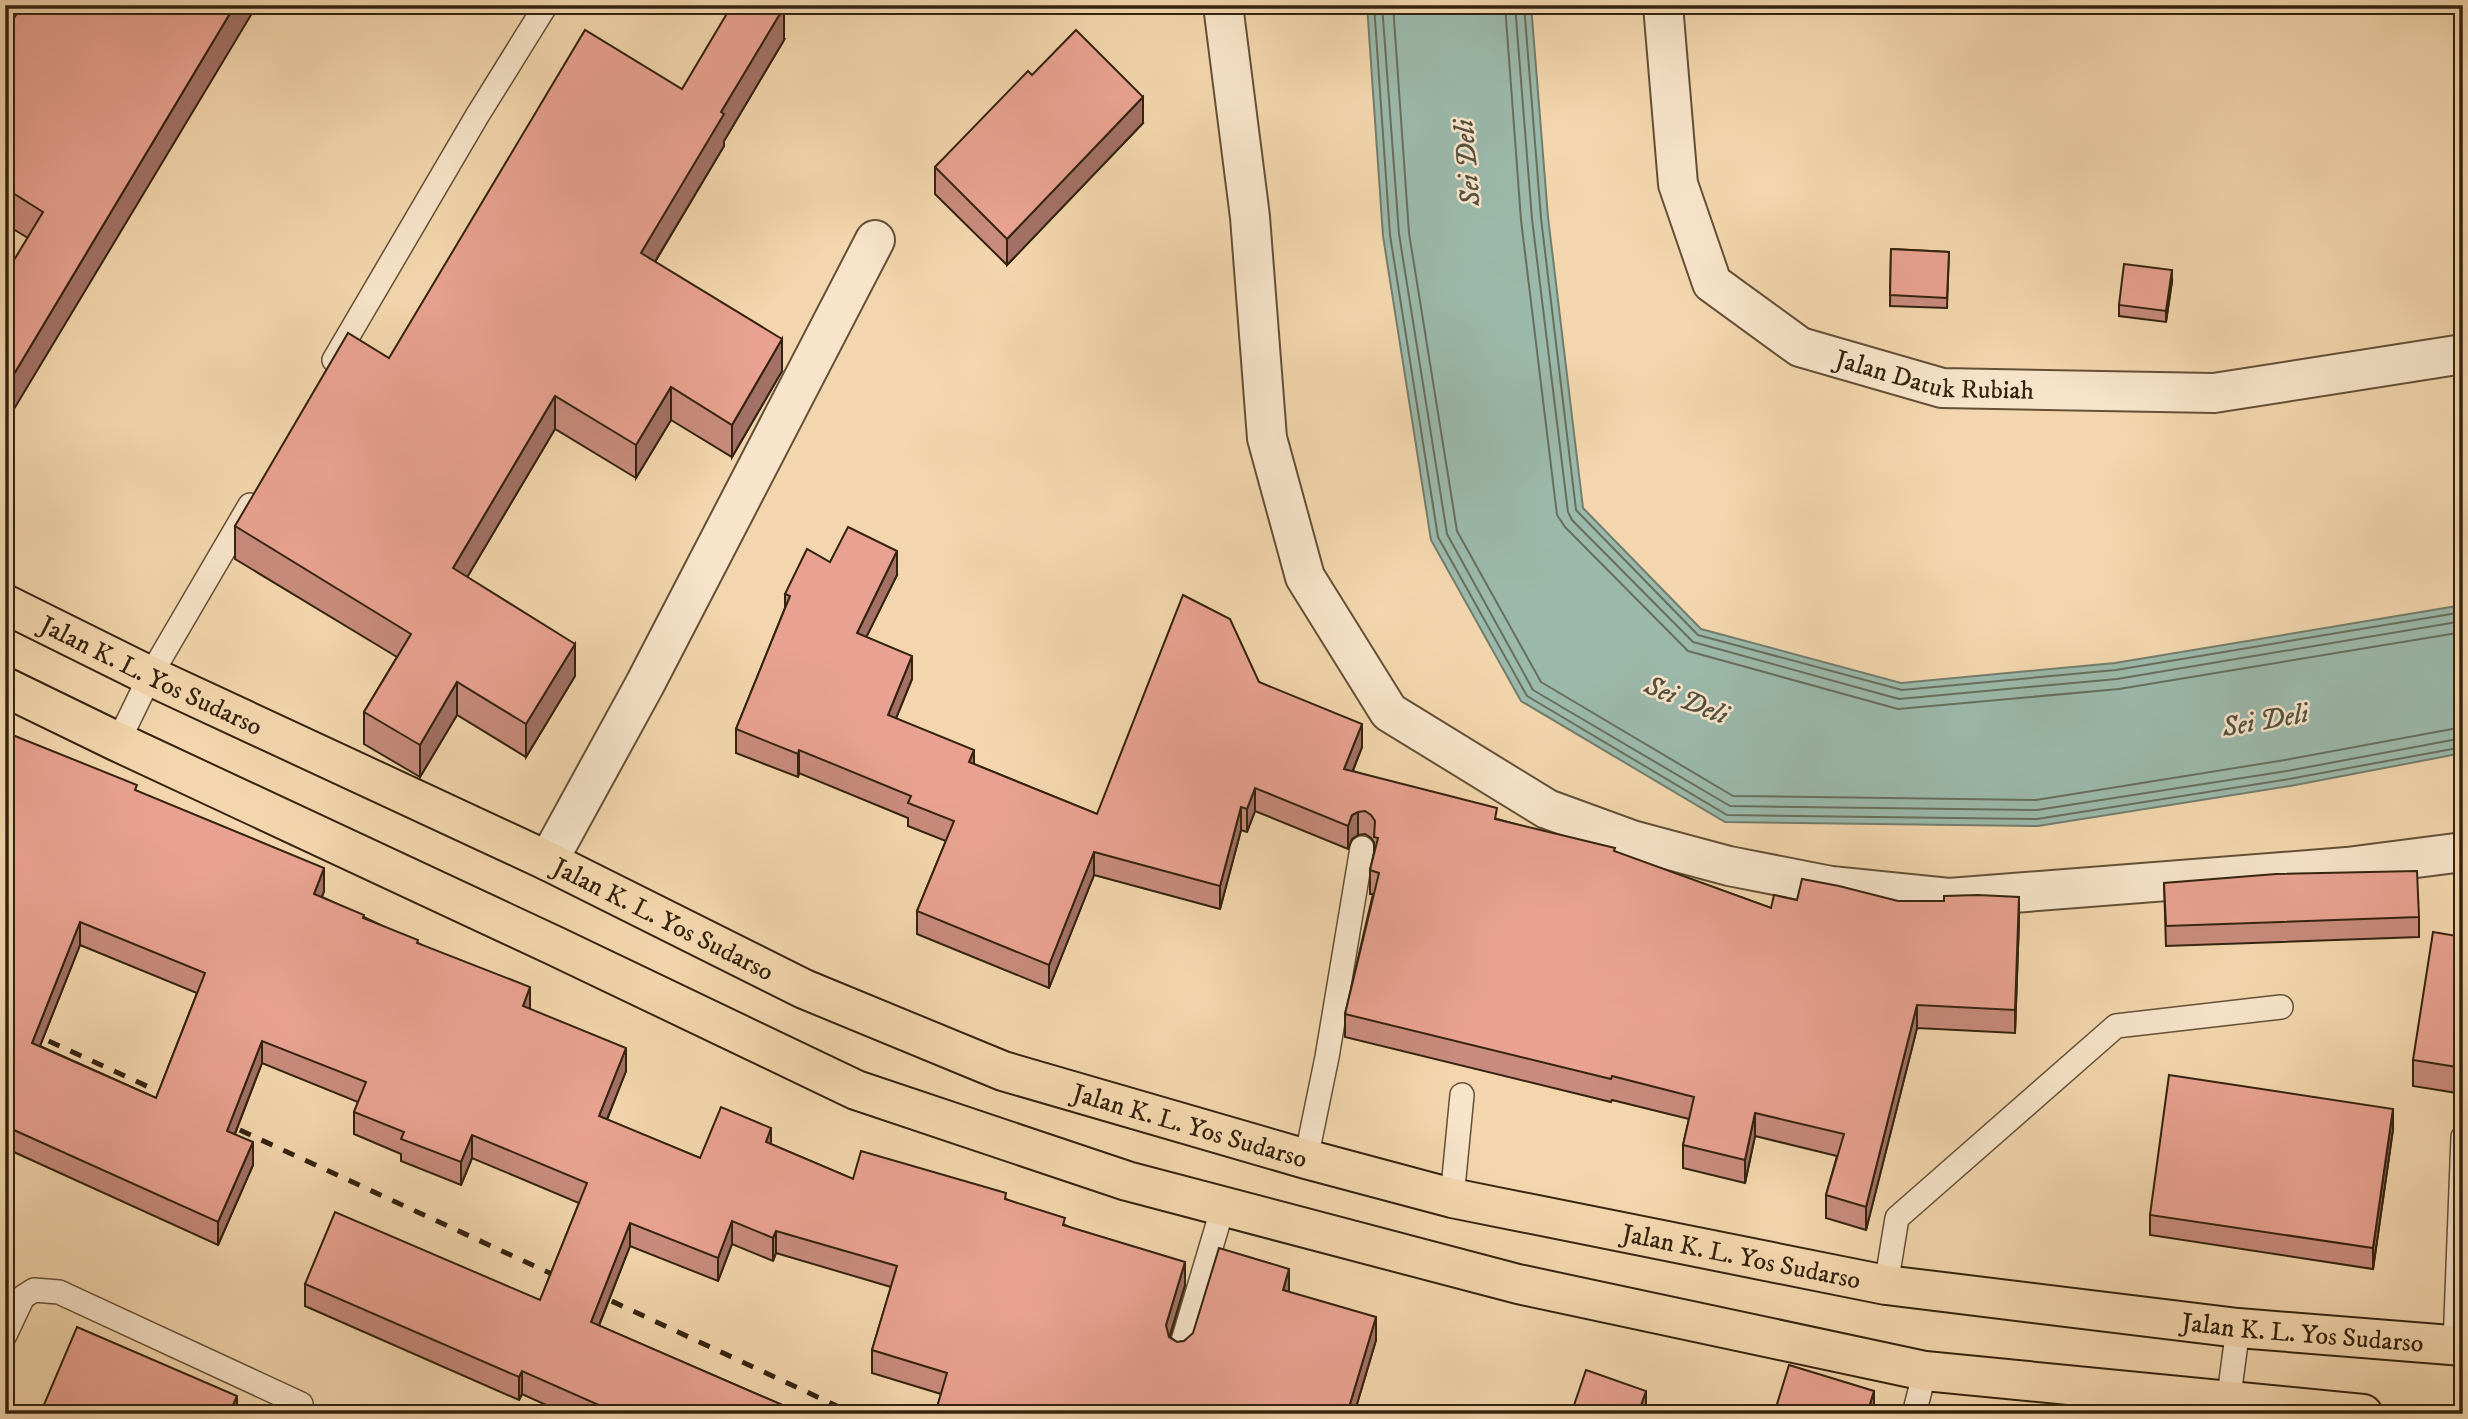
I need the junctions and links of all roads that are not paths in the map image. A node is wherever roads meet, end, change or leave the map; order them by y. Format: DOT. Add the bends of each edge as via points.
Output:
graph roads {
  1 [pos="546,5"];
  2 [pos="1223,5"];
  3 [pos="1663,5"];
  4 [pos="875,240"];
  5 [pos="2463,354"];
  6 [pos="324,379"];
  7 [pos="261,486"];
  8 [pos="5,604"];
  9 [pos="150,677"];
  10 [pos="5,687"];
  11 [pos="118,742"];
  12 [pos="1362,848"];
  13 [pos="2463,852"];
  14 [pos="548,861"];
  15 [pos="2281,1007"];
  16 [pos="1462,1095"];
  17 [pos="2463,1137"];
  18 [pos="1306,1159"];
  19 [pos="1452,1198"];
  20 [pos="1223,1208"];
  21 [pos="1886,1285"];
  22 [pos="2238,1328"];
  23 [pos="5,1335"];
  24 [pos="2459,1346"];
  25 [pos="1180,1351"];
  26 [pos="1925,1371"];
  27 [pos="2228,1408"];
  28 [pos="298,1414"];
  29 [pos="1914,1414"];
  30 [pos="2363,1414"];
  1 -- 6 [label="lane"];
  2 -- 13 [label="street" via="1250,217 1267,438 1305,577 1389,712 1547,809 1632,840 1831,886 1949,898 2333,868"];
  3 -- 5 [label="street, Jalan Datuk Rubiah" via="1678,184 1712,283 1800,347 1942,388 2214,393"];
  4 -- 14 [label="street"];
  7 -- 9 [label="lane"];
  8 -- 9 [label="highway, Jalan K. L. Yos Sudarso"];
  9 -- 11 [label="lane"];
  9 -- 14 [label="highway, Jalan K. L. Yos Sudarso"];
  10 -- 11 [label="highway"];
  11 -- 20 [label="highway" via="856,1090 1127,1181"];
  12 -- 18 [label="lane"];
  14 -- 18 [label="highway, Jalan K. L. Yos Sudarso" via="804,989 1003,1071"];
  15 -- 21 [label="lane" via="2116,1026 1897,1218"];
  16 -- 19 [label="lane"];
  17 -- 24 [label="lane"];
  18 -- 19 [label="highway, Jalan K. L. Yos Sudarso"];
  19 -- 21 [label="highway, Jalan K. L. Yos Sudarso"];
  20 -- 25 [label="lane"];
  20 -- 26 [label="highway" via="1518,1284"];
  21 -- 22 [label="highway, Jalan K. L. Yos Sudarso"];
  22 -- 24 [label="highway, Jalan K. L. Yos Sudarso"];
  22 -- 27 [label="lane"];
  23 -- 28 [label="lane" via="23,1297 34,1290 59,1292 302,1404"];
  26 -- 27 [label="highway"];
  26 -- 29 [label="lane"];
  27 -- 30 [label="highway"];
}
